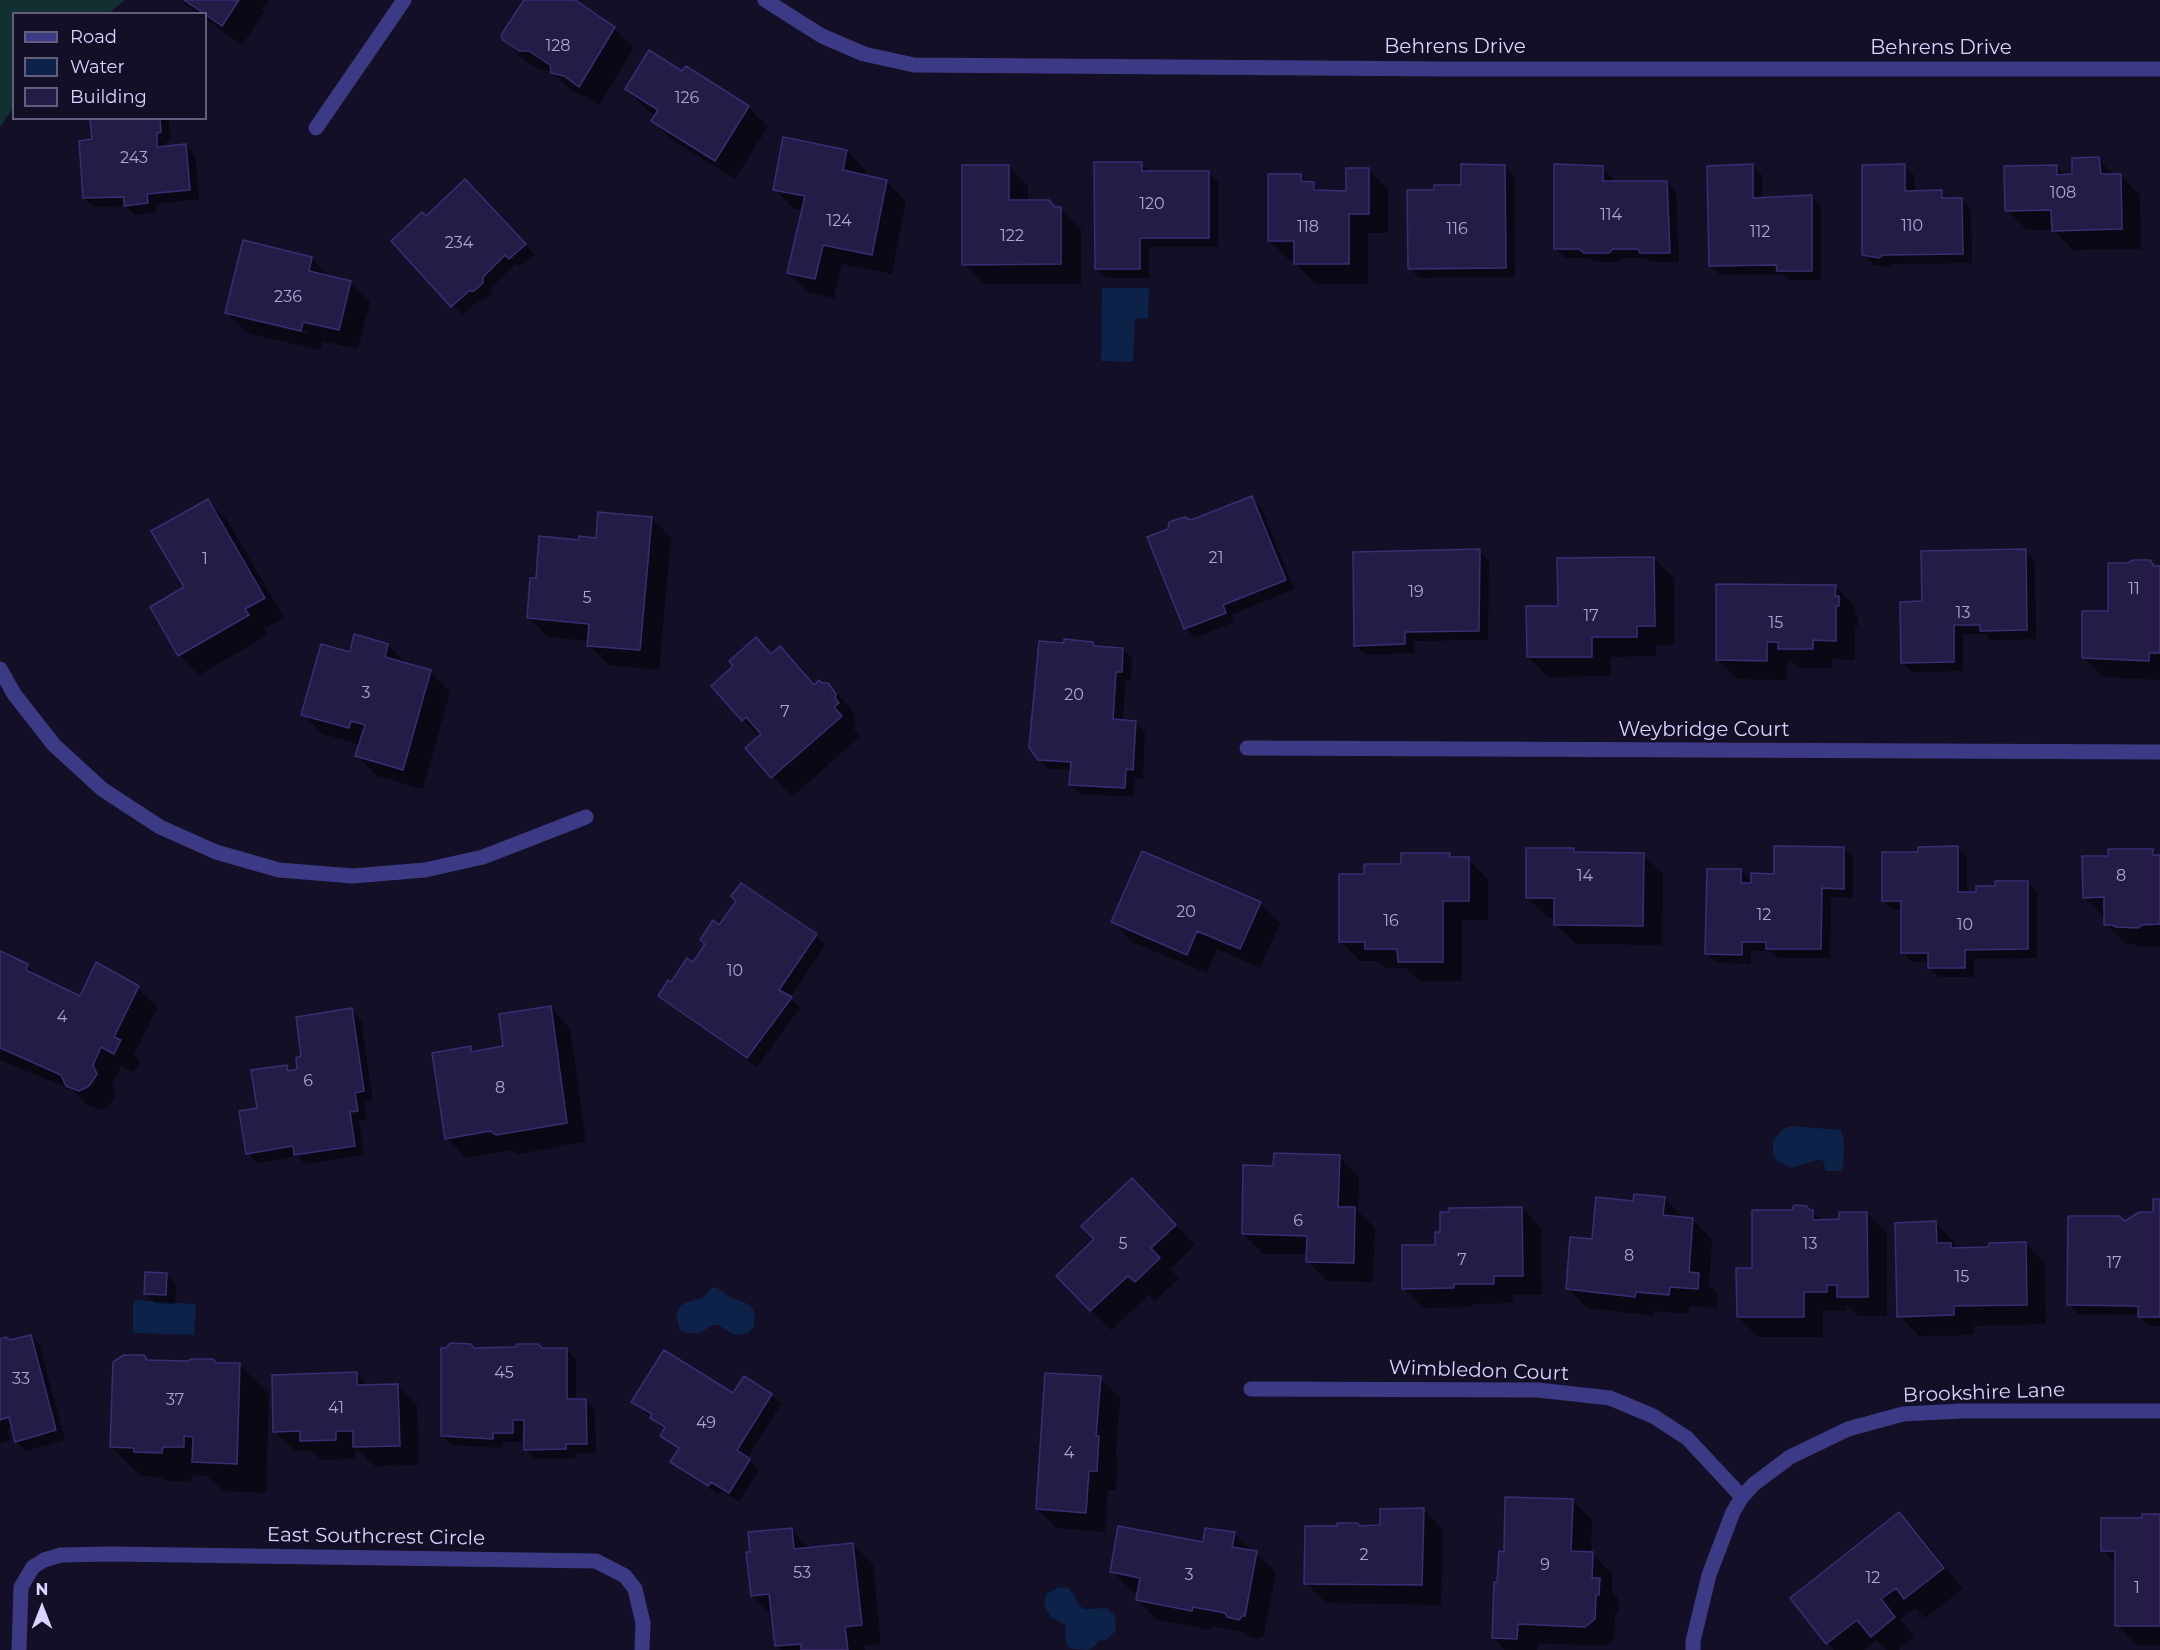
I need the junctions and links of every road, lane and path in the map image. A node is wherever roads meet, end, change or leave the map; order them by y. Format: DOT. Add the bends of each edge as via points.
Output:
graph roads {
  1 [pos="404,0"];
  2 [pos="765,0"];
  3 [pos="2160,69"];
  4 [pos="316,128"];
  5 [pos="0,669"];
  6 [pos="1247,748"];
  7 [pos="2160,752"];
  8 [pos="586,817"];
  9 [pos="1251,1389"];
  10 [pos="2160,1411"];
  11 [pos="1742,1497"];
  12 [pos="18,1650"];
  13 [pos="642,1650"];
  14 [pos="1693,1650"];
  1 -- 4 [label="street"];
  2 -- 3 [label="street, Behrens Drive" via="822,36 864,54 914,65"];
  5 -- 8 [label="street" via="14,694 54,745 102,789 160,827 216,852 279,870 353,876 425,870 483,857"];
  6 -- 7 [label="street, Weybridge Court"];
  9 -- 11 [label="street, Wimbledon Court" via="1538,1390 1610,1398 1653,1416 1687,1438"];
  10 -- 11 [label="street, Brookshire Lane" via="1903,1414 1848,1429 1790,1457"];
  11 -- 14 [label="street, Brookshire Lane" via="1709,1575"];
  12 -- 13 [label="street, East Southcrest Circle" via="21,1587 33,1568 61,1555 111,1554 596,1561 625,1576 634,1589 643,1623"];
}
